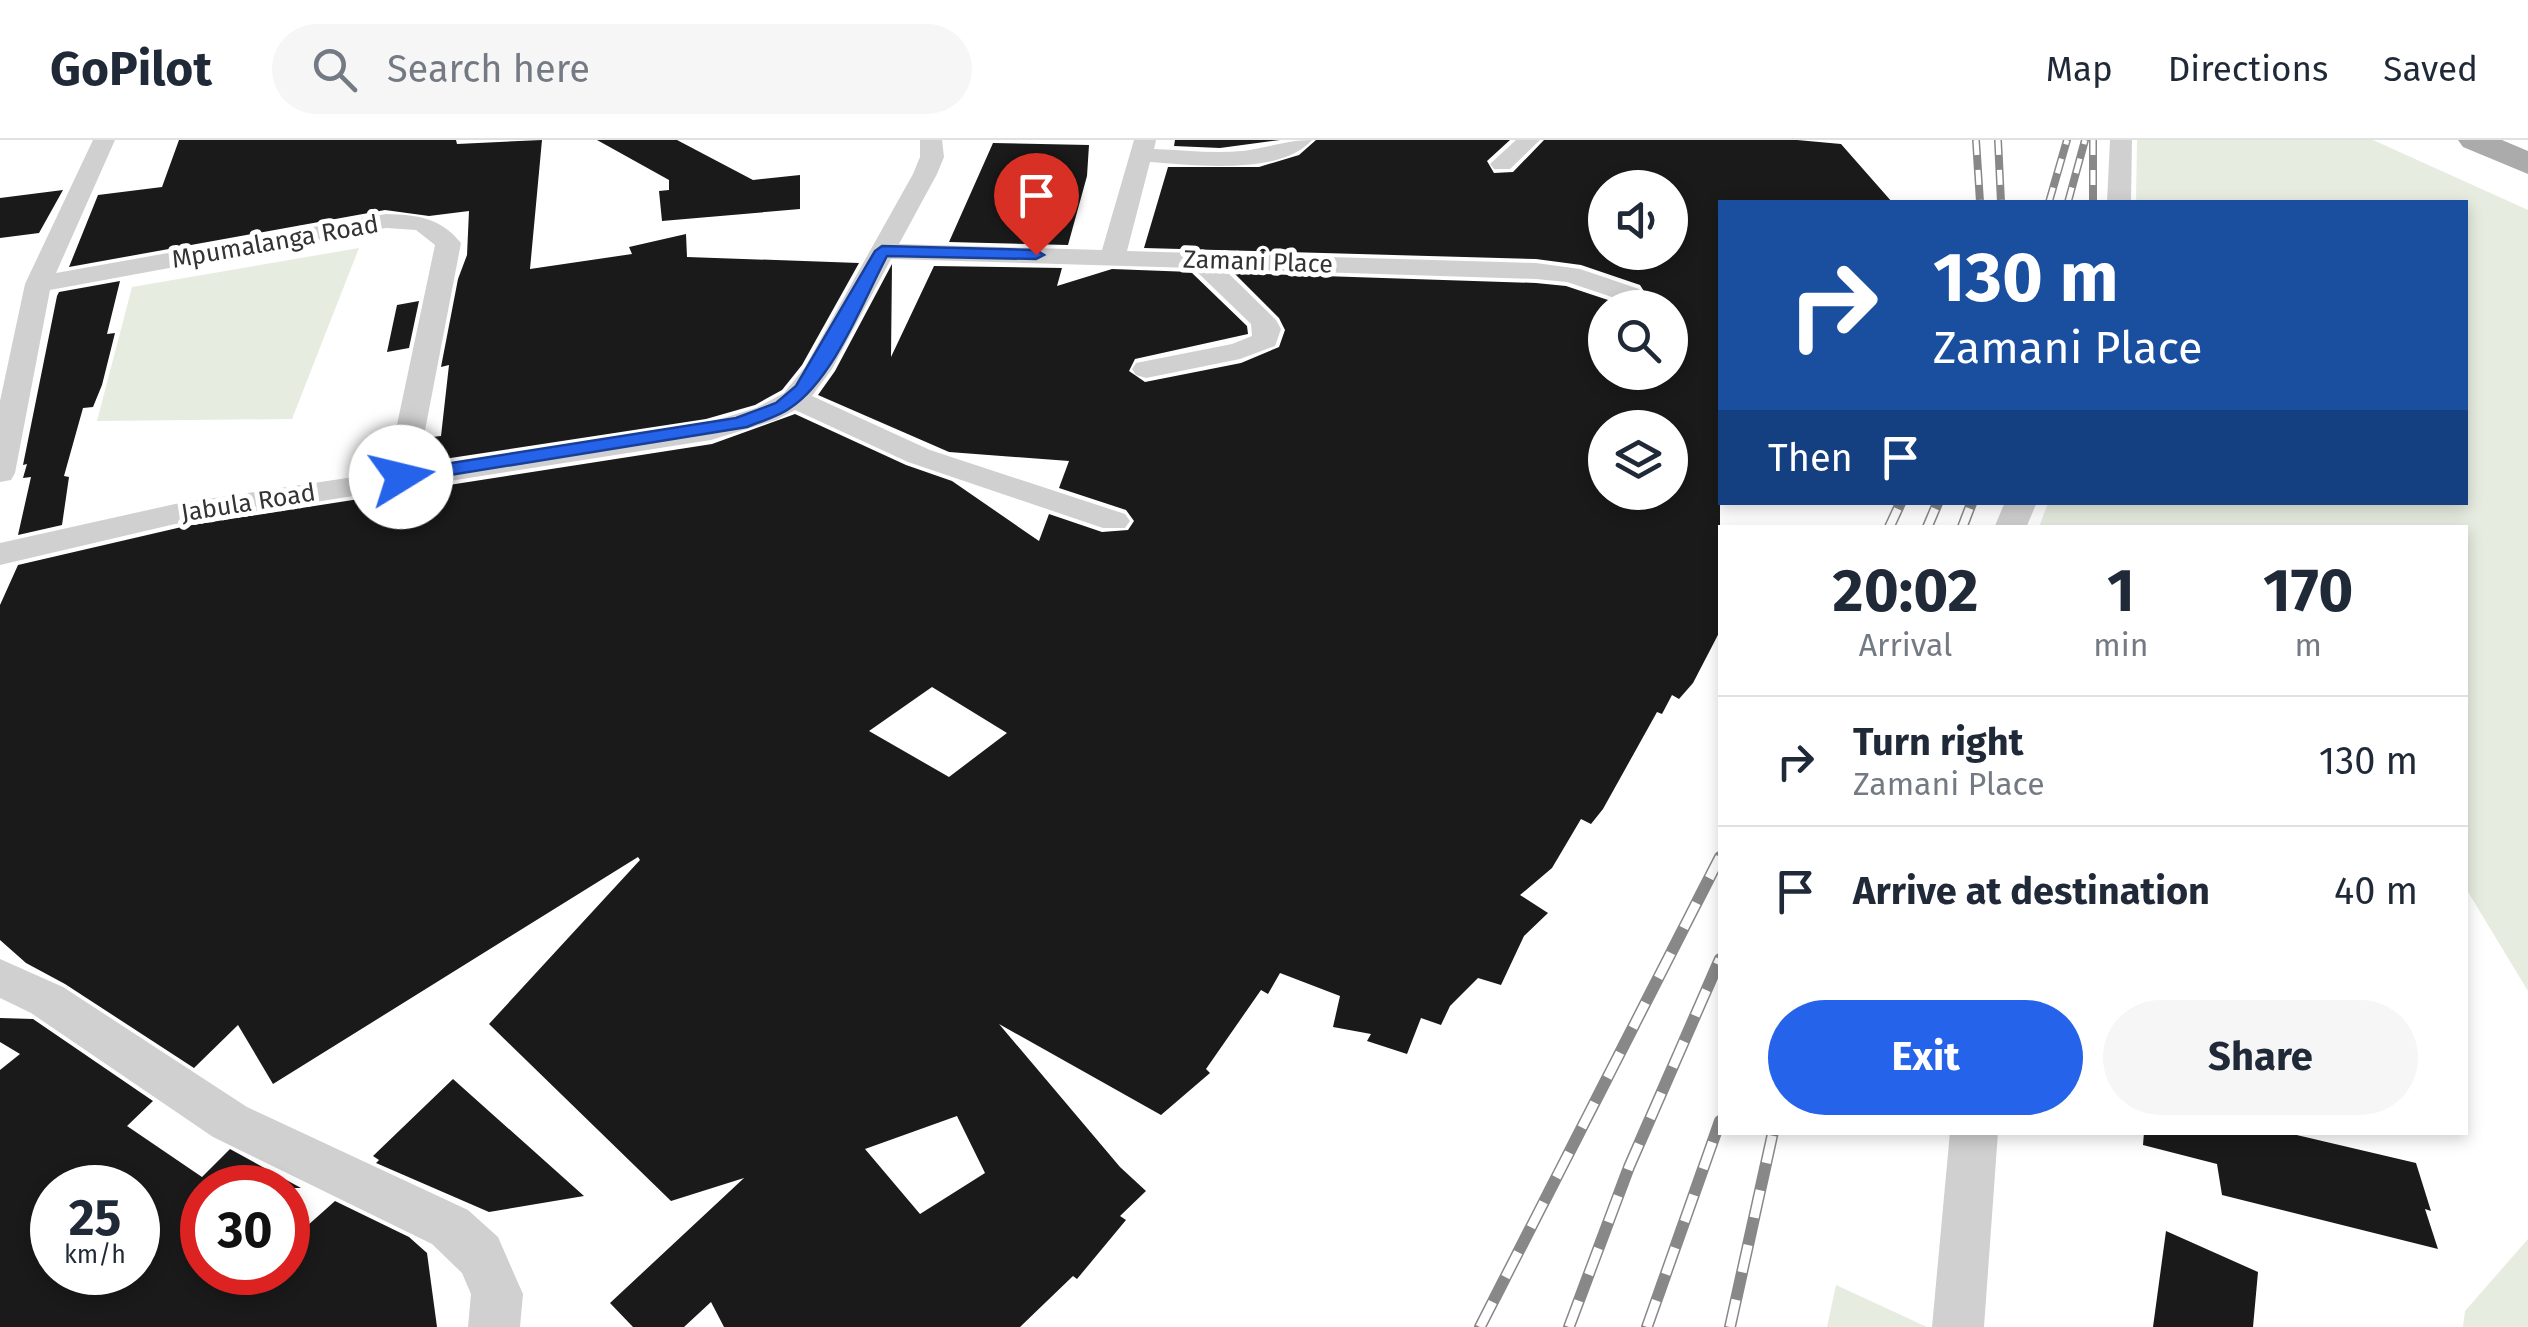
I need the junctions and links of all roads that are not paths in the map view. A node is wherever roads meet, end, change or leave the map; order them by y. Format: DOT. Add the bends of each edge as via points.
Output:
graph roads {
  1 [pos="104,140"];
  2 [pos="930,140"];
  3 [pos="1301,140"];
  4 [pos="1529,140"];
  5 [pos="2121,140"];
  6 [pos="2475,140"];
  7 [pos="1144,148"];
  8 [pos="1502,164"];
  9 [pos="2528,164"];
  10 [pos="2119,200"];
  11 [pos="882,251"];
  12 [pos="1113,257"];
  13 [pos="1198,259"];
  14 [pos="38,284"];
  15 [pos="1618,290"];
  16 [pos="1146,369"];
  17 [pos="794,399"];
  18 [pos="0,473"];
  19 [pos="401,477"];
  20 [pos="1114,520"];
  21 [pos="0,554"];
  22 [pos="0,978"];
  23 [pos="1974,1135"];
  24 [pos="494,1327"];
  25 [pos="1958,1327"];
  1 -- 14 [label="street"];
  2 -- 11 [label="street, Jabula Road" via="926,174"];
  3 -- 7 [label="street" via="1252,157"];
  4 -- 8 [label="street"];
  5 -- 10 [label="street"];
  6 -- 9 [label="main road"];
  7 -- 12 [label="street"];
  11 -- 12 [label="street, Zamani Place"];
  11 -- 17 [label="street, Jabula Road" via="818,369"];
  12 -- 13 [label="street, Zamani Place"];
  13 -- 15 [label="street, Zamani Place" via="1536,270"];
  13 -- 16 [label="street" via="1262,320 1265,340"];
  14 -- 18 [label="street"];
  14 -- 19 [label="street, Mpumalanga Road" via="340,228 422,224 448,243"];
  17 -- 19 [label="street, Jabula Road" via="711,430"];
  17 -- 20 [label="street" via="919,456"];
  19 -- 21 [label="street, Jabula Road" via="175,514"];
  22 -- 24 [label="street" via="46,1000 230,1122 450,1228 480,1255 497,1294"];
  23 -- 25 [label="street"];
}
